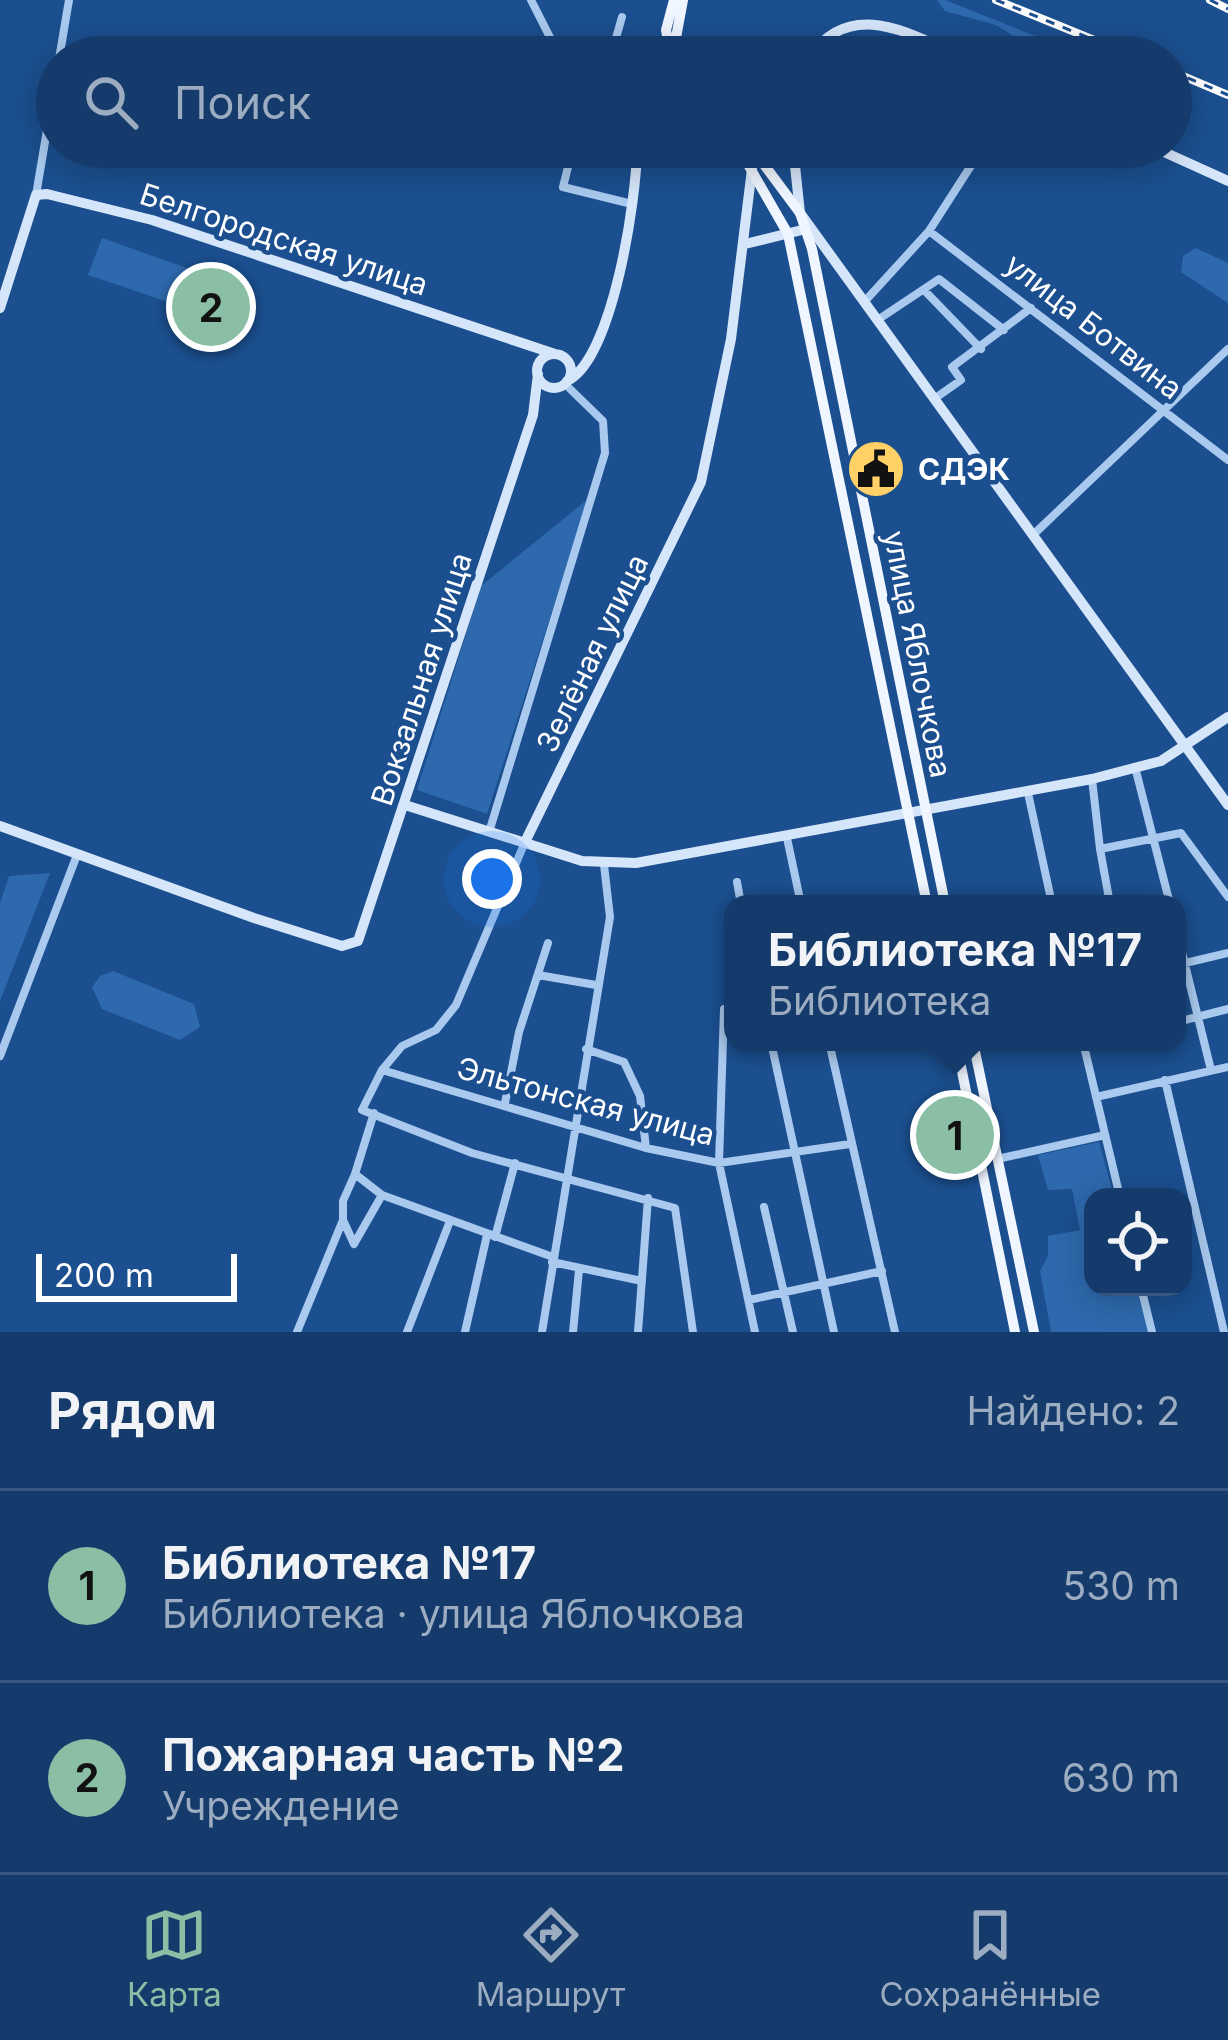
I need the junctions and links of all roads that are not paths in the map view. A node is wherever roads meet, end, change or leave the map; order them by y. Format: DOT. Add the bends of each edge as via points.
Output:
graph roads {
  1 [pos="69,0"];
  2 [pos="531,0"];
  3 [pos="679,0"];
  4 [pos="622,17"];
  5 [pos="63,36"];
  6 [pos="549,36"];
  7 [pos="617,36"];
  8 [pos="667,36"];
  9 [pos="677,36"];
  10 [pos="826,36"];
  11 [pos="918,36"];
  12 [pos="1192,165"];
  13 [pos="41,168"];
  14 [pos="568,168"];
  15 [pos="638,168"];
  16 [pos="752,168"];
  17 [pos="753,168"];
  18 [pos="762,168"];
  19 [pos="795,168"];
  20 [pos="970,168"];
  21 [pos="1228,181"];
  22 [pos="36,195"];
  23 [pos="632,204"];
  24 [pos="800,213"];
  25 [pos="806,229"];
  26 [pos="929,232"];
  27 [pos="788,234"];
  28 [pos="745,244"];
  29 [pos="923,290"];
  30 [pos="866,300"];
  31 [pos="0,308"];
  32 [pos="1031,308"];
  33 [pos="879,319"];
  34 [pos="1004,330"];
  35 [pos="601,337"];
  36 [pos="515,340"];
  37 [pos="1228,349"];
  38 [pos="981,350"];
  39 [pos="557,354"];
  40 [pos="538,372"];
  41 [pos="563,384"];
  42 [pos="934,399"];
  43 [pos="1164,410"];
  44 [pos="533,415"];
  45 [pos="1228,460"];
  46 [pos="1034,534"];
  47 [pos="1228,717"];
  48 [pos="1184,749"];
  49 [pos="1135,767"];
  50 [pos="1092,779"];
  51 [pos="1028,793"];
  52 [pos="405,805"];
  53 [pos="1228,805"];
  54 [pos="925,812"];
  55 [pos="909,815"];
  56 [pos="0,826"];
  57 [pos="490,829"];
  58 [pos="787,838"];
  59 [pos="1154,839"];
  60 [pos="525,842"];
  61 [pos="1100,849"];
  62 [pos="77,855"];
  63 [pos="604,865"];
  64 [pos="737,882"];
  65 [pos="739,895"];
  66 [pos="799,895"];
  67 [pos="925,895"];
  68 [pos="943,895"];
  69 [pos="1050,895"];
  70 [pos="1108,895"];
  71 [pos="1168,895"];
  72 [pos="1228,897"];
  73 [pos="548,943"];
  74 [pos="1228,953"];
  75 [pos="1186,963"];
  76 [pos="538,975"];
  77 [pos="1186,980"];
  78 [pos="596,985"];
  79 [pos="1228,1009"];
  80 [pos="1198,1017"];
  81 [pos="1186,1020"];
  82 [pos="586,1048"];
  83 [pos="726,1051"];
  84 [pos="773,1051"];
  85 [pos="831,1051"];
  86 [pos="958,1051"];
  87 [pos="975,1051"];
  88 [pos="1085,1051"];
  89 [pos="0,1056"];
  90 [pos="1228,1067"];
  91 [pos="382,1070"];
  92 [pos="1211,1070"];
  93 [pos="1165,1080"];
  94 [pos="1096,1097"];
  95 [pos="505,1103"];
  96 [pos="374,1114"];
  97 [pos="574,1128"];
  98 [pos="1105,1135"];
  99 [pos="850,1144"];
  100 [pos="646,1148"];
  101 [pos="796,1153"];
  102 [pos="997,1160"];
  103 [pos="514,1163"];
  104 [pos="719,1163"];
  105 [pos="355,1174"];
  106 [pos="567,1176"];
  107 [pos="1118,1188"];
  108 [pos="382,1195"];
  109 [pos="648,1198"];
  110 [pos="764,1207"];
  111 [pos="343,1220"];
  112 [pos="451,1221"];
  113 [pos="491,1236"];
  114 [pos="553,1260"];
  115 [pos="579,1270"];
  116 [pos="882,1271"];
  117 [pos="642,1281"];
  118 [pos="824,1285"];
  119 [pos="783,1293"];
  120 [pos="1144,1296"];
  121 [pos="749,1300"];
  122 [pos="297,1332"];
  123 [pos="406,1332"];
  124 [pos="465,1332"];
  125 [pos="542,1332"];
  126 [pos="573,1332"];
  127 [pos="638,1332"];
  128 [pos="693,1332"];
  129 [pos="755,1332"];
  130 [pos="793,1332"];
  131 [pos="834,1332"];
  132 [pos="895,1332"];
  133 [pos="1015,1332"];
  134 [pos="1034,1332"];
  135 [pos="1152,1332"];
  136 [pos="1224,1332"];
  1 -- 5 [label="street"];
  2 -- 6 [label="street"];
  3 -- 8 [label="main road"];
  3 -- 9 [label="main road"];
  4 -- 7 [label="street"];
  10 -- 11 [label="main road" via="853,18 871,17"];
  12 -- 21 [label="main road"];
  13 -- 22 [label="street"];
  14 -- 23 [label="street" via="563,187"];
  15 -- 23 [label="main road"];
  16 -- 28 [label="main road, Зелёная улица"];
  17 -- 27 [label="main road, улица Яблочкова"];
  18 -- 24 [label="main road, улица Яблочкова"];
  19 -- 24 [label="main road"];
  20 -- 26 [label="street"];
  22 -- 31 [label="main road"];
  22 -- 36 [label="main road, Белгородская улица" via="152,220"];
  23 -- 35 [label="main road"];
  24 -- 25 [label="main road, улица Яблочкова"];
  24 -- 30 [label="main road"];
  25 -- 27 [label="main road"];
  25 -- 54 [label="main road, улица Яблочкова"];
  26 -- 30 [label="street"];
  26 -- 32 [label="street, улица Ботвина"];
  27 -- 28 [label="main road"];
  27 -- 55 [label="main road, улица Яблочкова"];
  28 -- 60 [label="main road, Зелёная улица" via="708,460"];
  29 -- 33 [label="street"];
  29 -- 34 [label="street" via="939,279"];
  29 -- 38 [label="street"];
  30 -- 33 [label="main road"];
  32 -- 34 [label="street"];
  32 -- 43 [label="street, улица Ботвина"];
  33 -- 42 [label="main road"];
  34 -- 38 [label="street"];
  35 -- 39 [label="main road" via="583,353"];
  35 -- 41 [label="main road, Вокзальная улица" via="589,364"];
  36 -- 39 [label="main road, Белгородская улица"];
  36 -- 40 [label="main road" via="532,353"];
  37 -- 43 [label="street"];
  38 -- 42 [label="street" via="952,367 961,380"];
  39 -- 40 [label="main road"];
  39 -- 41 [label="main road" via="570,366"];
  40 -- 41 [label="main road" via="547,386"];
  40 -- 44 [label="main road, Вокзальная улица"];
  41 -- 44 [label="main road, Вокзальная улица"];
  41 -- 57 [label="street" via="603,421 605,453"];
  42 -- 46 [label="main road"];
  43 -- 45 [label="street, улица Ботвина"];
  43 -- 46 [label="street"];
  44 -- 52 [label="main road, Вокзальная улица"];
  46 -- 48 [label="main road"];
  47 -- 48 [label="main road"];
  48 -- 49 [label="main road"];
  48 -- 53 [label="main road"];
  49 -- 50 [label="main road"];
  49 -- 59 [label="street"];
  50 -- 51 [label="main road"];
  50 -- 61 [label="street"];
  51 -- 54 [label="main road"];
  51 -- 69 [label="street"];
  52 -- 57 [label="main road"];
  52 -- 62 [label="main road, Вокзальная улица" via="368,926 342,946"];
  54 -- 55 [label="main road"];
  54 -- 68 [label="main road, улица Яблочкова"];
  55 -- 58 [label="main road"];
  55 -- 67 [label="main road, улица Яблочкова"];
  56 -- 62 [label="main road"];
  57 -- 60 [label="main road"];
  58 -- 63 [label="main road"];
  58 -- 66 [label="street"];
  59 -- 61 [label="street"];
  59 -- 71 [label="street"];
  59 -- 72 [label="street" via="1185,836"];
  60 -- 63 [label="main road"];
  60 -- 91 [label="street, Зелёная улица" via="455,1005 436,1030 402,1046"];
  61 -- 70 [label="street"];
  62 -- 89 [label="street"];
  63 -- 78 [label="street" via="610,917"];
  64 -- 65 [label="street"];
  73 -- 76 [label="street"];
  74 -- 75 [label="street"];
  76 -- 78 [label="street"];
  76 -- 95 [label="street"];
  77 -- 80 [label="street"];
  78 -- 82 [label="street"];
  79 -- 80 [label="street"];
  80 -- 81 [label="street"];
  80 -- 92 [label="street"];
  82 -- 97 [label="street"];
  82 -- 100 [label="street" via="624,1062 640,1096"];
  83 -- 104 [label="street"];
  84 -- 101 [label="street"];
  85 -- 99 [label="street"];
  86 -- 133 [label="main road"];
  87 -- 102 [label="main road"];
  88 -- 94 [label="street"];
  90 -- 92 [label="street"];
  91 -- 95 [label="street, Эльтонская улица"];
  91 -- 96 [label="street, Зелёная улица" via="362,1110"];
  92 -- 93 [label="street"];
  93 -- 94 [label="street"];
  93 -- 136 [label="street"];
  94 -- 98 [label="street"];
  95 -- 97 [label="street, Эльтонская улица"];
  96 -- 103 [label="street"];
  96 -- 105 [label="street"];
  97 -- 100 [label="street, Эльтонская улица"];
  97 -- 106 [label="street"];
  98 -- 102 [label="street"];
  98 -- 107 [label="street"];
  99 -- 101 [label="street, Эльтонская улица"];
  99 -- 116 [label="street"];
  100 -- 104 [label="street, Эльтонская улица"];
  101 -- 104 [label="street, Эльтонская улица"];
  101 -- 118 [label="street"];
  102 -- 134 [label="main road"];
  103 -- 106 [label="street"];
  103 -- 113 [label="street"];
  104 -- 121 [label="street"];
  105 -- 108 [label="street"];
  105 -- 111 [label="street"];
  106 -- 109 [label="street"];
  106 -- 114 [label="street"];
  108 -- 111 [label="street" via="354,1244"];
  108 -- 112 [label="street"];
  109 -- 117 [label="street"];
  109 -- 128 [label="street" via="675,1208"];
  110 -- 119 [label="street"];
  111 -- 122 [label="street"];
  112 -- 113 [label="street"];
  112 -- 123 [label="street"];
  113 -- 114 [label="street"];
  113 -- 124 [label="street"];
  114 -- 115 [label="street"];
  114 -- 125 [label="street"];
  115 -- 117 [label="street"];
  115 -- 126 [label="street"];
  116 -- 118 [label="street"];
  116 -- 132 [label="street"];
  117 -- 127 [label="street"];
  118 -- 119 [label="street"];
  118 -- 131 [label="street"];
  119 -- 121 [label="street"];
  119 -- 130 [label="street"];
  120 -- 135 [label="street"];
  121 -- 129 [label="street"];
}
